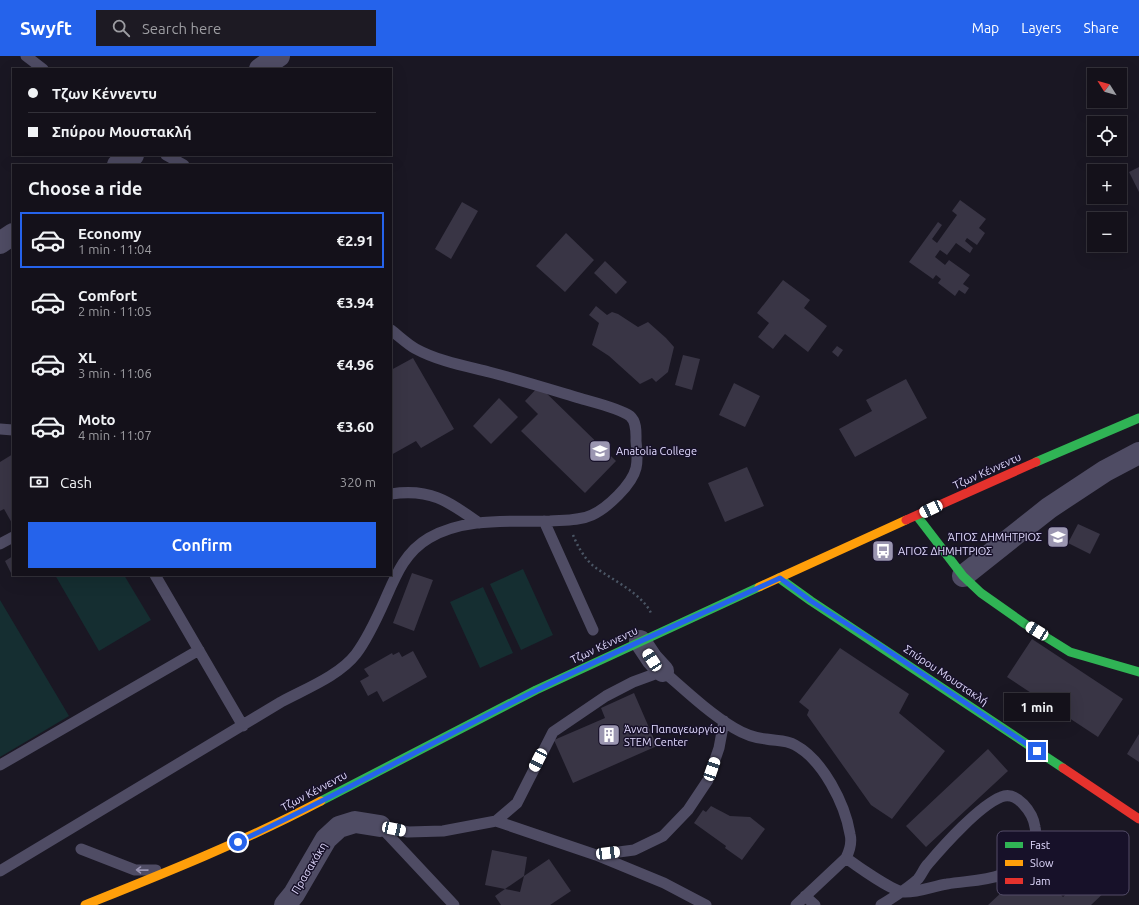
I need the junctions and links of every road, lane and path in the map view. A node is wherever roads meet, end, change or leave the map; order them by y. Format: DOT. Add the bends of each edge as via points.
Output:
graph roads {
  1 [pos="26,56"];
  2 [pos="279,56"];
  3 [pos="42,68"];
  4 [pos="261,68"];
  5 [pos="132,156"];
  6 [pos="168,156"];
  7 [pos="120,164"];
  8 [pos="182,164"];
  9 [pos="12,235"];
  10 [pos="0,243"];
  11 [pos="392,331"];
  12 [pos="1139,418"];
  13 [pos="0,429"];
  14 [pos="12,430"];
  15 [pos="1139,453"];
  16 [pos="392,494"];
  17 [pos="917,516"];
  18 [pos="566,520"];
  19 [pos="544,521"];
  20 [pos="479,523"];
  21 [pos="12,538"];
  22 [pos="0,544"];
  23 [pos="156,576"];
  24 [pos="963,576"];
  25 [pos="780,578"];
  26 [pos="593,630"];
  27 [pos="660,632"];
  28 [pos="640,641"];
  29 [pos="200,650"];
  30 [pos="663,671"];
  31 [pos="1139,672"];
  32 [pos="724,721"];
  33 [pos="243,726"];
  34 [pos="0,764"];
  35 [pos="1139,819"];
  36 [pos="496,821"];
  37 [pos="380,826"];
  38 [pos="1036,831"];
  39 [pos="81,849"];
  40 [pos="596,855"];
  41 [pos="846,858"];
  42 [pos="181,867"];
  43 [pos="0,871"];
  44 [pos="997,876"];
  45 [pos="902,892"];
  46 [pos="805,896"];
  47 [pos="91,904"];
  48 [pos="285,905"];
  49 [pos="454,905"];
  50 [pos="706,905"];
  51 [pos="796,905"];
  52 [pos="815,905"];
  53 [pos="881,905"];
  1 -- 3 [label="lane"];
  2 -- 4 [label="street"];
  5 -- 7 [label="street"];
  6 -- 8 [label="lane"];
  9 -- 10 [label="street"];
  11 -- 18 [label="lane" via="411,346 428,354 612,408 630,417 636,426 637,462 631,481 596,513 586,518"];
  12 -- 17 [label="main road, Τζων Κέννεντυ"];
  13 -- 14 [label="lane"];
  15 -- 24 [label="street" via="1105,471 1049,508"];
  16 -- 20 [label="lane" via="408,492 431,495 459,509"];
  17 -- 24 [label="main road"];
  17 -- 25 [label="main road, Τζων Κέννεντυ"];
  18 -- 19 [label="lane"];
  18 -- 27 [label="path" via="578,548 595,567 634,594 649,608"];
  19 -- 20 [label="lane"];
  19 -- 26 [label="lane"];
  20 -- 33 [label="lane" via="439,533 415,548 400,567 371,628 350,661"];
  21 -- 22 [label="lane"];
  23 -- 29 [label="lane"];
  24 -- 31 [label="main road" via="981,594 1070,652"];
  25 -- 27 [label="main road, Τζων Κέννεντυ"];
  25 -- 35 [label="main road, Σπύρου Μουστακλή"];
  27 -- 28 [label="main road, Τζων Κέννεντυ"];
  28 -- 30 [label="street" via="652,660"];
  28 -- 42 [label="main road, Τζων Κέννεντυ" via="529,694 285,820"];
  29 -- 33 [label="lane"];
  29 -- 34 [label="lane"];
  30 -- 32 [label="lane"];
  30 -- 36 [label="lane" via="606,696 553,732 517,803"];
  32 -- 40 [label="lane" via="719,748 708,780 688,810 663,836 634,850"];
  32 -- 41 [label="lane" via="743,733 794,745 818,765 831,785 846,820 851,839"];
  33 -- 43 [label="lane"];
  36 -- 37 [label="lane" via="436,831 408,832"];
  36 -- 40 [label="lane"];
  37 -- 48 [label="street, Πρασακάκη" via="356,822 339,826 326,839"];
  37 -- 49 [label="lane"];
  38 -- 45 [label="lane" via="1032,818 1015,798 1007,795 996,799 941,848 919,878"];
  42 -- 39 [label="lane, one-way" via="135,870"];
  40 -- 50 [label="lane" via="664,883"];
  41 -- 45 [label="lane"];
  41 -- 46 [label="lane"];
  42 -- 47 [label="main road, Τζων Κέννεντυ"];
  44 -- 45 [label="lane"];
  45 -- 53 [label="lane"];
  46 -- 51 [label="lane"];
  46 -- 52 [label="lane"];
}
